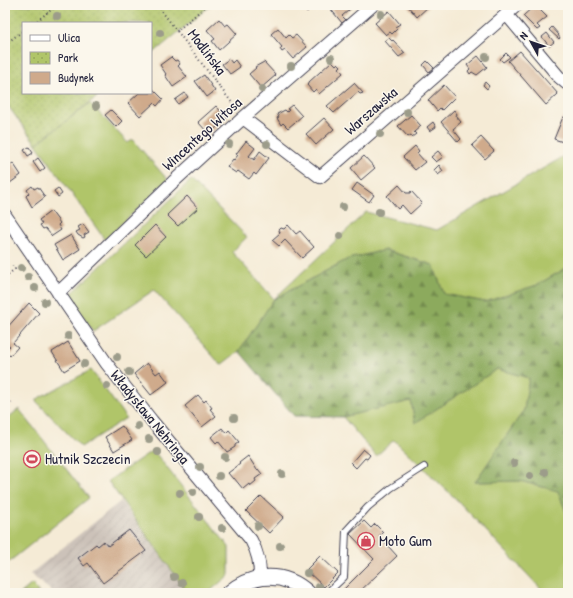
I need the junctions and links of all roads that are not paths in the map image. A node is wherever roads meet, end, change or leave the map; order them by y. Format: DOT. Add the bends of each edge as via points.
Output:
graph roads {
  1 [pos="373,5"];
  2 [pos="517,5"];
  3 [pos="506,14"];
  4 [pos="568,84"];
  5 [pos="243,118"];
  6 [pos="5,215"];
  7 [pos="58,293"];
  8 [pos="424,468"];
  9 [pos="260,577"];
  10 [pos="229,593"];
  11 [pos="308,593"];
  12 [pos="327,593"];
  1 -- 5 [label="street, Wincentego Witosa"];
  2 -- 3 [label="street, Warszawska"];
  3 -- 4 [label="street" via="558,77"];
  3 -- 5 [label="street, Warszawska" via="320,177"];
  5 -- 7 [label="street, Wincentego Witosa" via="172,182"];
  6 -- 7 [label="street, Władysława Nehringa"];
  7 -- 9 [label="street, Władysława Nehringa" via="107,364 251,540 258,558"];
  8 -- 12 [label="lane" via="391,488 368,507 346,531 344,577"];
  9 -- 10 [label="street" via="244,583"];
  9 -- 11 [label="street" via="286,580"];
}
